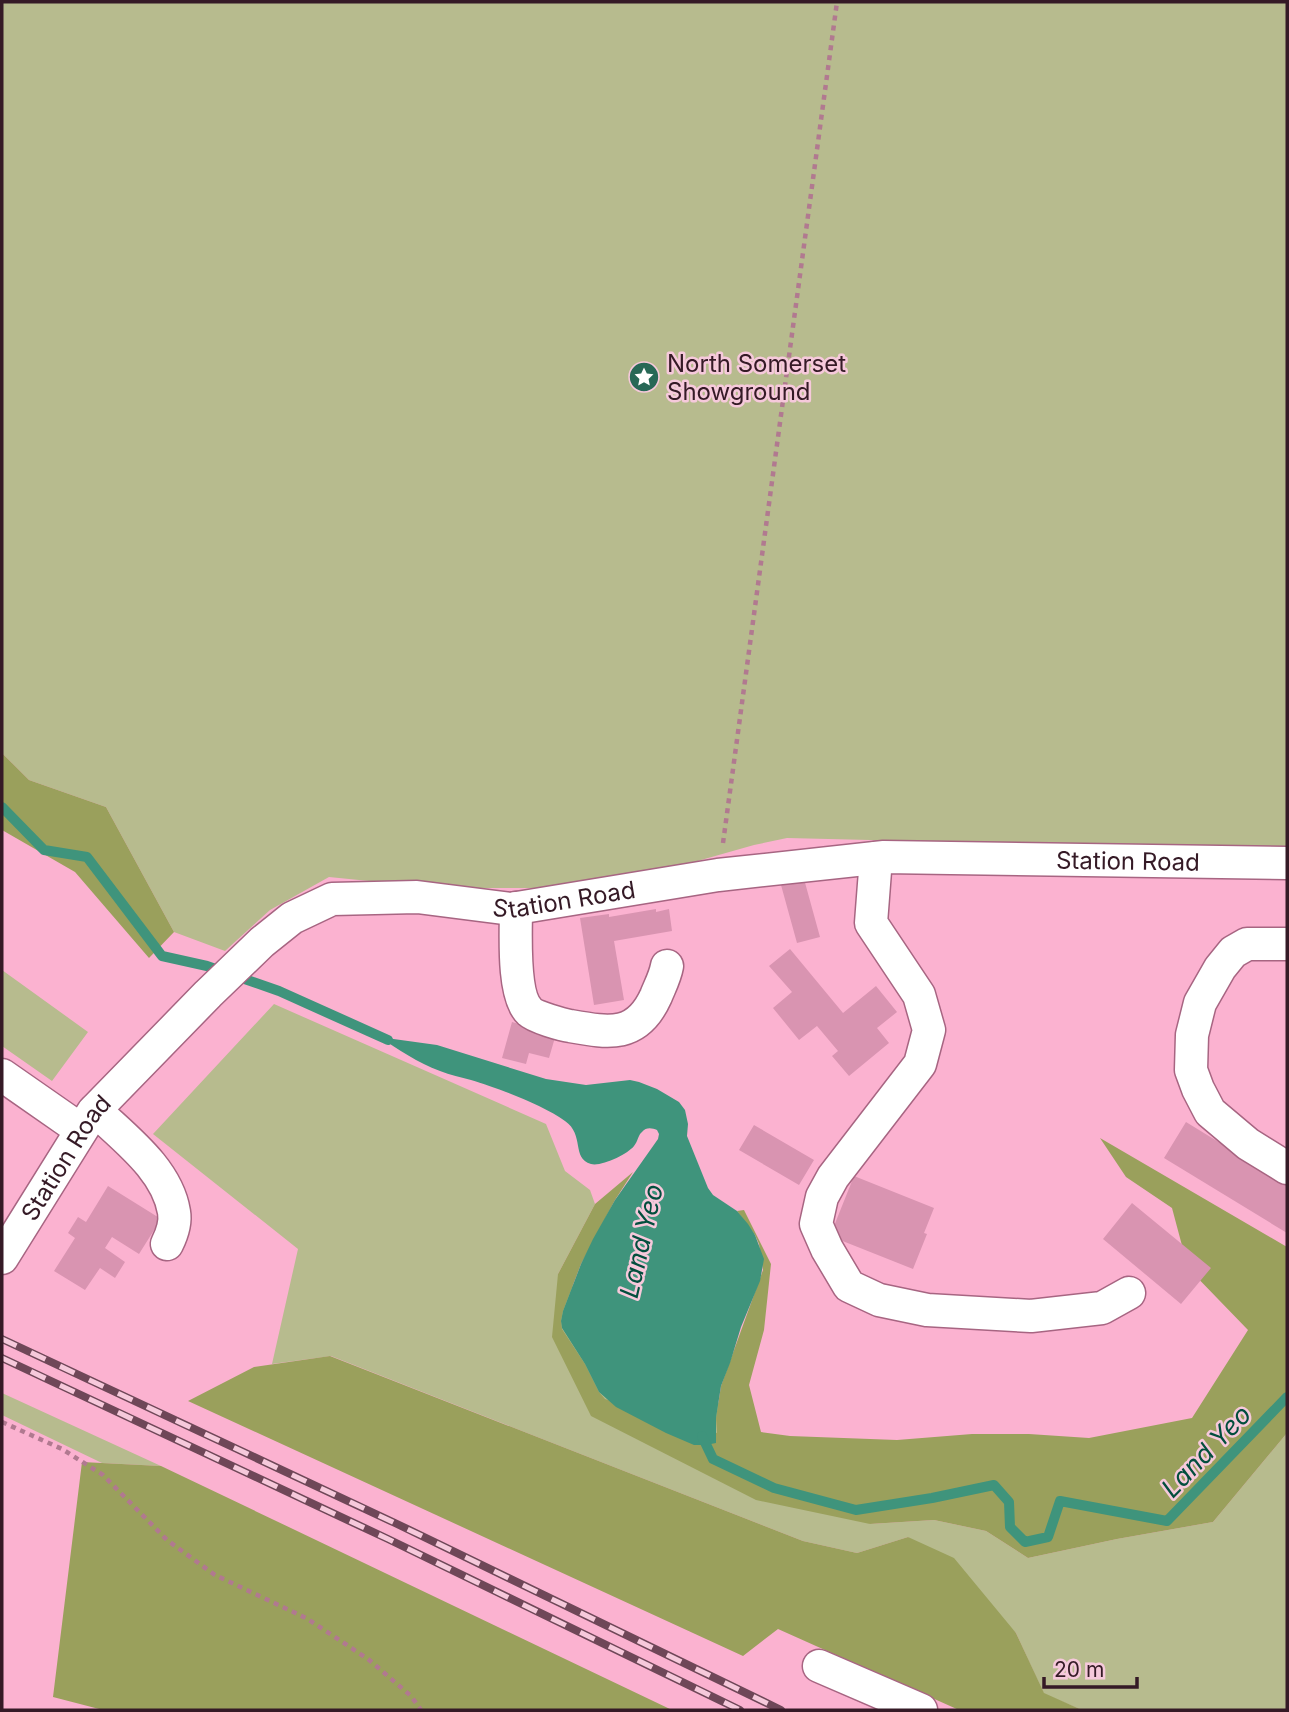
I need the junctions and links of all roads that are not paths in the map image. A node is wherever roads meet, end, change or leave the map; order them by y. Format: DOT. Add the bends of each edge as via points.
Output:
graph roads {
  1 [pos="876,858"];
  2 [pos="1287,863"];
  3 [pos="516,908"];
  4 [pos="1287,944"];
  5 [pos="667,966"];
  6 [pos="2,1075"];
  7 [pos="88,1120"];
  8 [pos="1287,1168"];
  9 [pos="167,1244"];
  10 [pos="2,1258"];
  11 [pos="1129,1293"];
  12 [pos="819,1665"];
  13 [pos="921,1710"];
  1 -- 2 [label="street, Station Road"];
  1 -- 3 [label="street, Station Road" via="718,875"];
  1 -- 11 [label="street" via="872,923 919,995 929,1030 920,1064 822,1197 816,1224 827,1249 849,1286 879,1300 927,1310 1031,1316 1102,1308"];
  3 -- 5 [label="street" via="517,978 522,997 530,1012 551,1021 617,1032 637,1024 652,1006"];
  3 -- 7 [label="street, Station Road" via="417,897 332,899 292,918 208,994"];
  4 -- 8 [label="street" via="1247,944 1220,968 1200,1003 1192,1035 1191,1070 1210,1112 1248,1144"];
  6 -- 7 [label="street"];
  7 -- 9 [label="street" via="134,1147 162,1180 174,1213"];
  7 -- 10 [label="street, Station Road"];
  12 -- 13 [label="street"];
}
